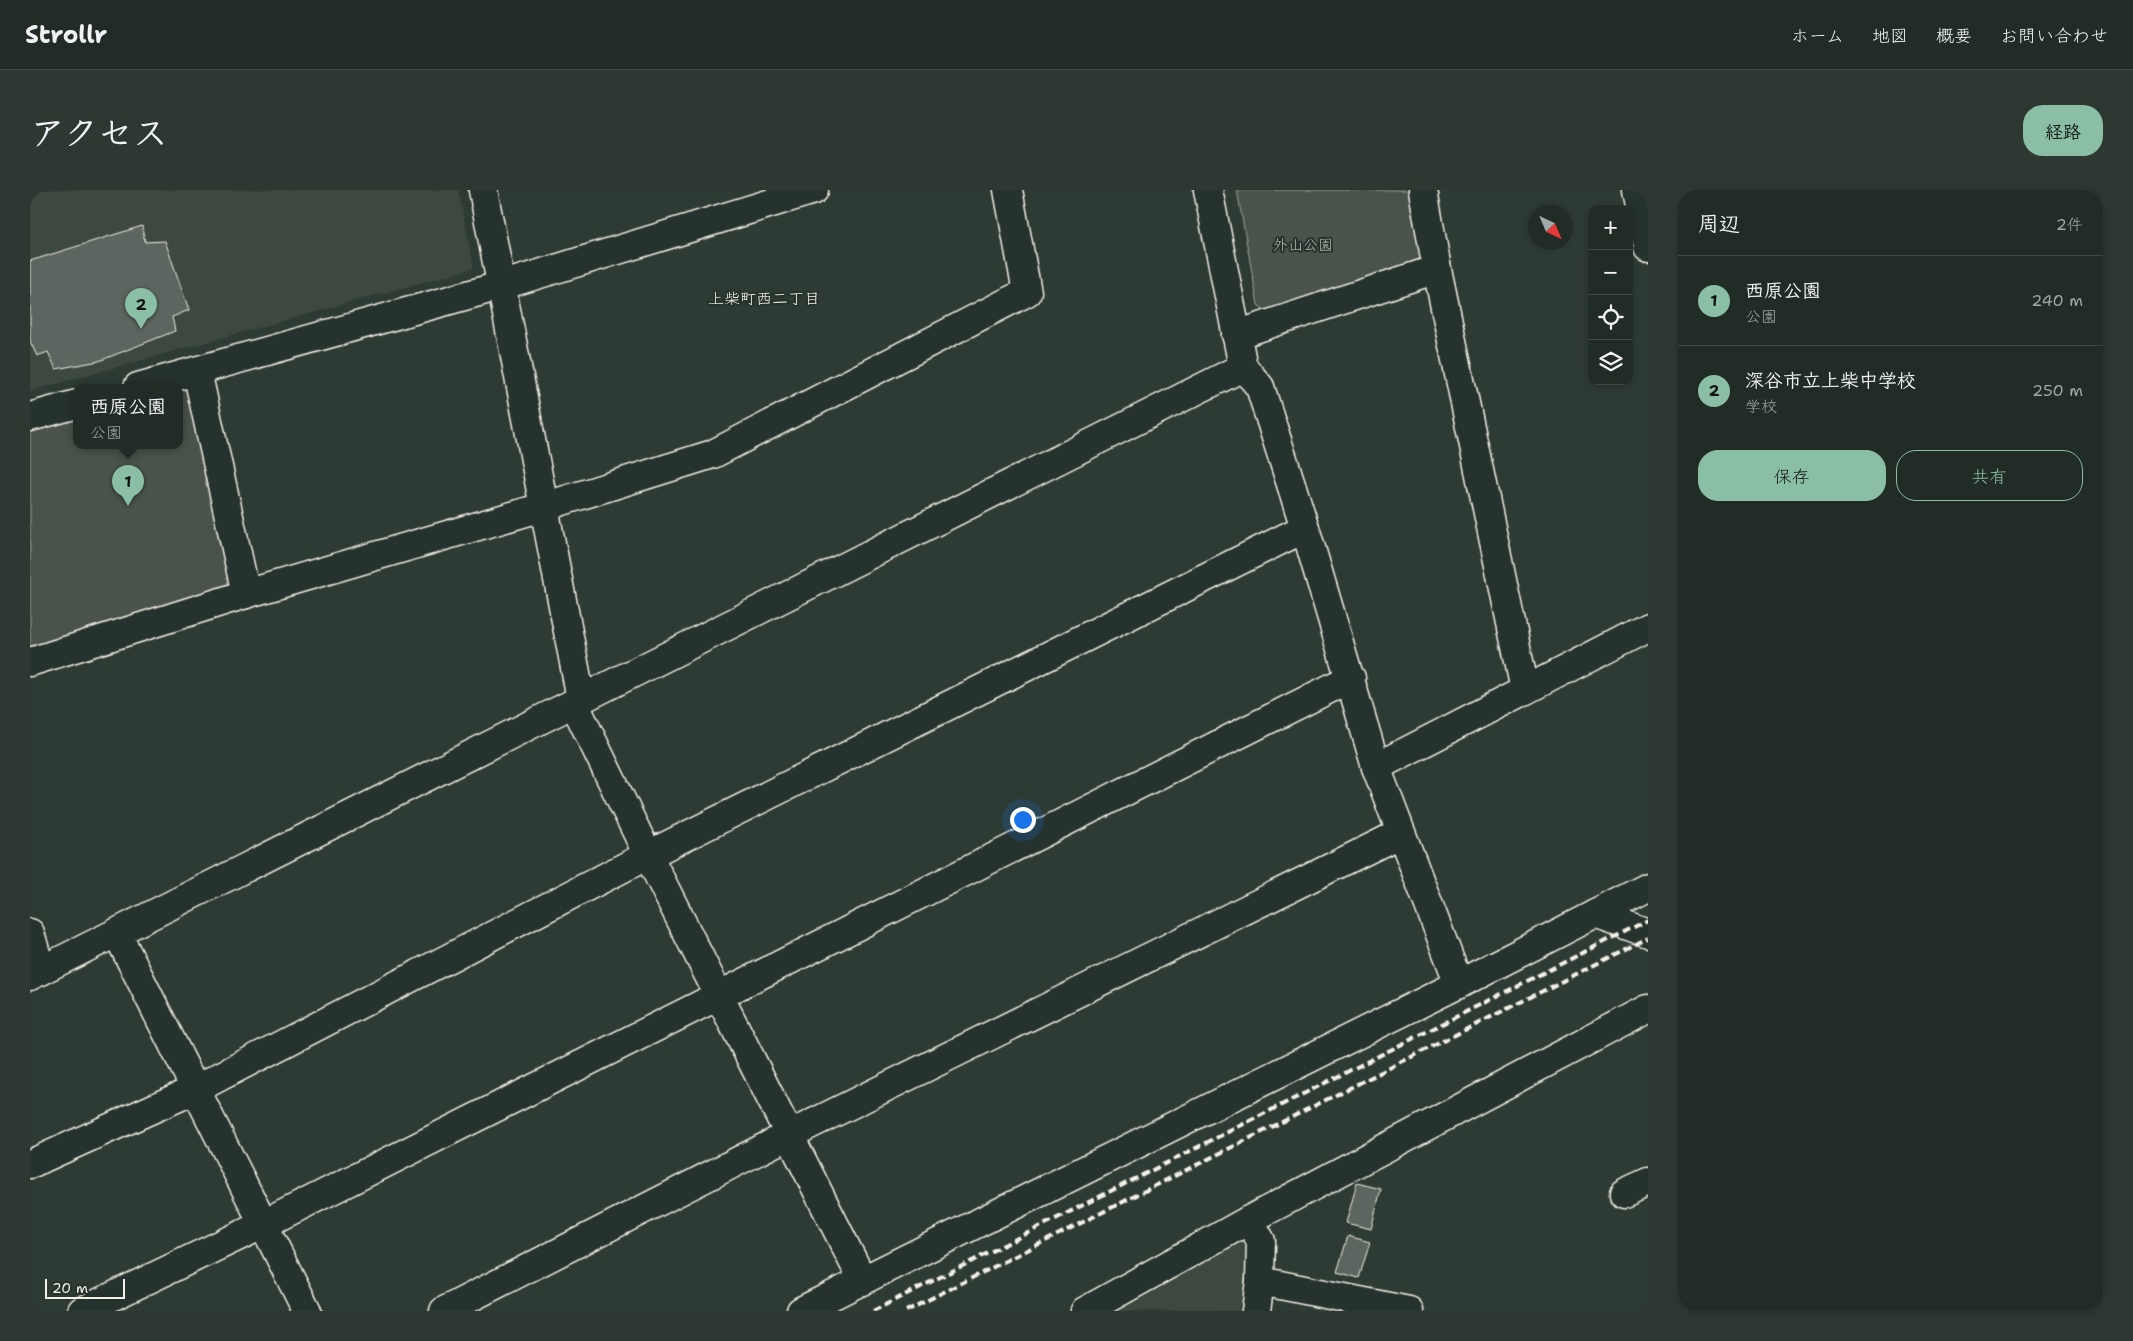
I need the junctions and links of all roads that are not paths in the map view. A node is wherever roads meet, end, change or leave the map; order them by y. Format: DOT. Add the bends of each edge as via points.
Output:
graph roads {
  1 [pos="483,190"];
  2 [pos="814,190"];
  3 [pos="1008,190"];
  4 [pos="1208,190"];
  5 [pos="1423,190"];
  6 [pos="1637,190"];
  7 [pos="1648,247"];
  8 [pos="1437,268"];
  9 [pos="500,286"];
  10 [pos="1236,335"];
  11 [pos="1243,367"];
  12 [pos="196,371"];
  13 [pos="149,384"];
  14 [pos="73,405"];
  15 [pos="30,417"];
  16 [pos="543,507"];
  17 [pos="1305,528"];
  18 [pos="246,594"];
  19 [pos="1648,627"];
  20 [pos="30,662"];
  21 [pos="1351,678"];
  22 [pos="1525,690"];
  23 [pos="578,701"];
  24 [pos="1376,767"];
  25 [pos="1401,833"];
  26 [pos="648,855"];
  27 [pos="1648,886"];
  28 [pos="1595,914"];
  29 [pos="30,933"];
  30 [pos="117,933"];
  31 [pos="1648,933"];
  32 [pos="36,974"];
  33 [pos="1459,984"];
  34 [pos="718,995"];
  35 [pos="1648,1009"];
  36 [pos="196,1089"];
  37 [pos="789,1135"];
  38 [pos="30,1164"];
  39 [pos="1250,1220"];
  40 [pos="264,1224"];
  41 [pos="863,1281"];
  42 [pos="1260,1281"];
  43 [pos="82,1311"];
  44 [pos="307,1311"];
  45 [pos="444,1311"];
  46 [pos="800,1311"];
  47 [pos="1085,1311"];
  48 [pos="1256,1311"];
  49 [pos="1409,1311"];
  1 -- 9 [label="street"];
  2 -- 9 [label="street"];
  3 -- 16 [label="street" via="1027,292 714,454"];
  4 -- 10 [label="street"];
  5 -- 8 [label="street"];
  6 -- 7 [label="street"];
  8 -- 10 [label="street"];
  8 -- 22 [label="street"];
  9 -- 12 [label="street"];
  9 -- 16 [label="street"];
  10 -- 11 [label="street"];
  11 -- 17 [label="street" via="1260,387"];
  11 -- 23 [label="street"];
  12 -- 13 [label="street"];
  12 -- 18 [label="street"];
  14 -- 15 [label="street"];
  16 -- 18 [label="street"];
  16 -- 23 [label="street"];
  17 -- 21 [label="street"];
  17 -- 26 [label="street"];
  18 -- 20 [label="street"];
  19 -- 22 [label="street"];
  21 -- 24 [label="street"];
  21 -- 34 [label="street"];
  22 -- 24 [label="street"];
  23 -- 26 [label="street"];
  23 -- 30 [label="street"];
  24 -- 25 [label="street"];
  25 -- 33 [label="street"];
  25 -- 37 [label="street"];
  26 -- 34 [label="street"];
  26 -- 36 [label="street"];
  27 -- 28 [label="street"];
  28 -- 31 [label="street"];
  28 -- 33 [label="street"];
  29 -- 32 [label="street"];
  30 -- 32 [label="street"];
  30 -- 36 [label="street"];
  33 -- 41 [label="street"];
  34 -- 37 [label="street"];
  34 -- 40 [label="street"];
  35 -- 39 [label="street"];
  36 -- 38 [label="street"];
  36 -- 40 [label="street"];
  37 -- 41 [label="street"];
  37 -- 45 [label="street"];
  39 -- 42 [label="street" via="1262,1241"];
  39 -- 47 [label="street"];
  40 -- 43 [label="street"];
  40 -- 44 [label="street"];
  41 -- 46 [label="street"];
  42 -- 48 [label="street"];
  42 -- 49 [label="street"];
}
